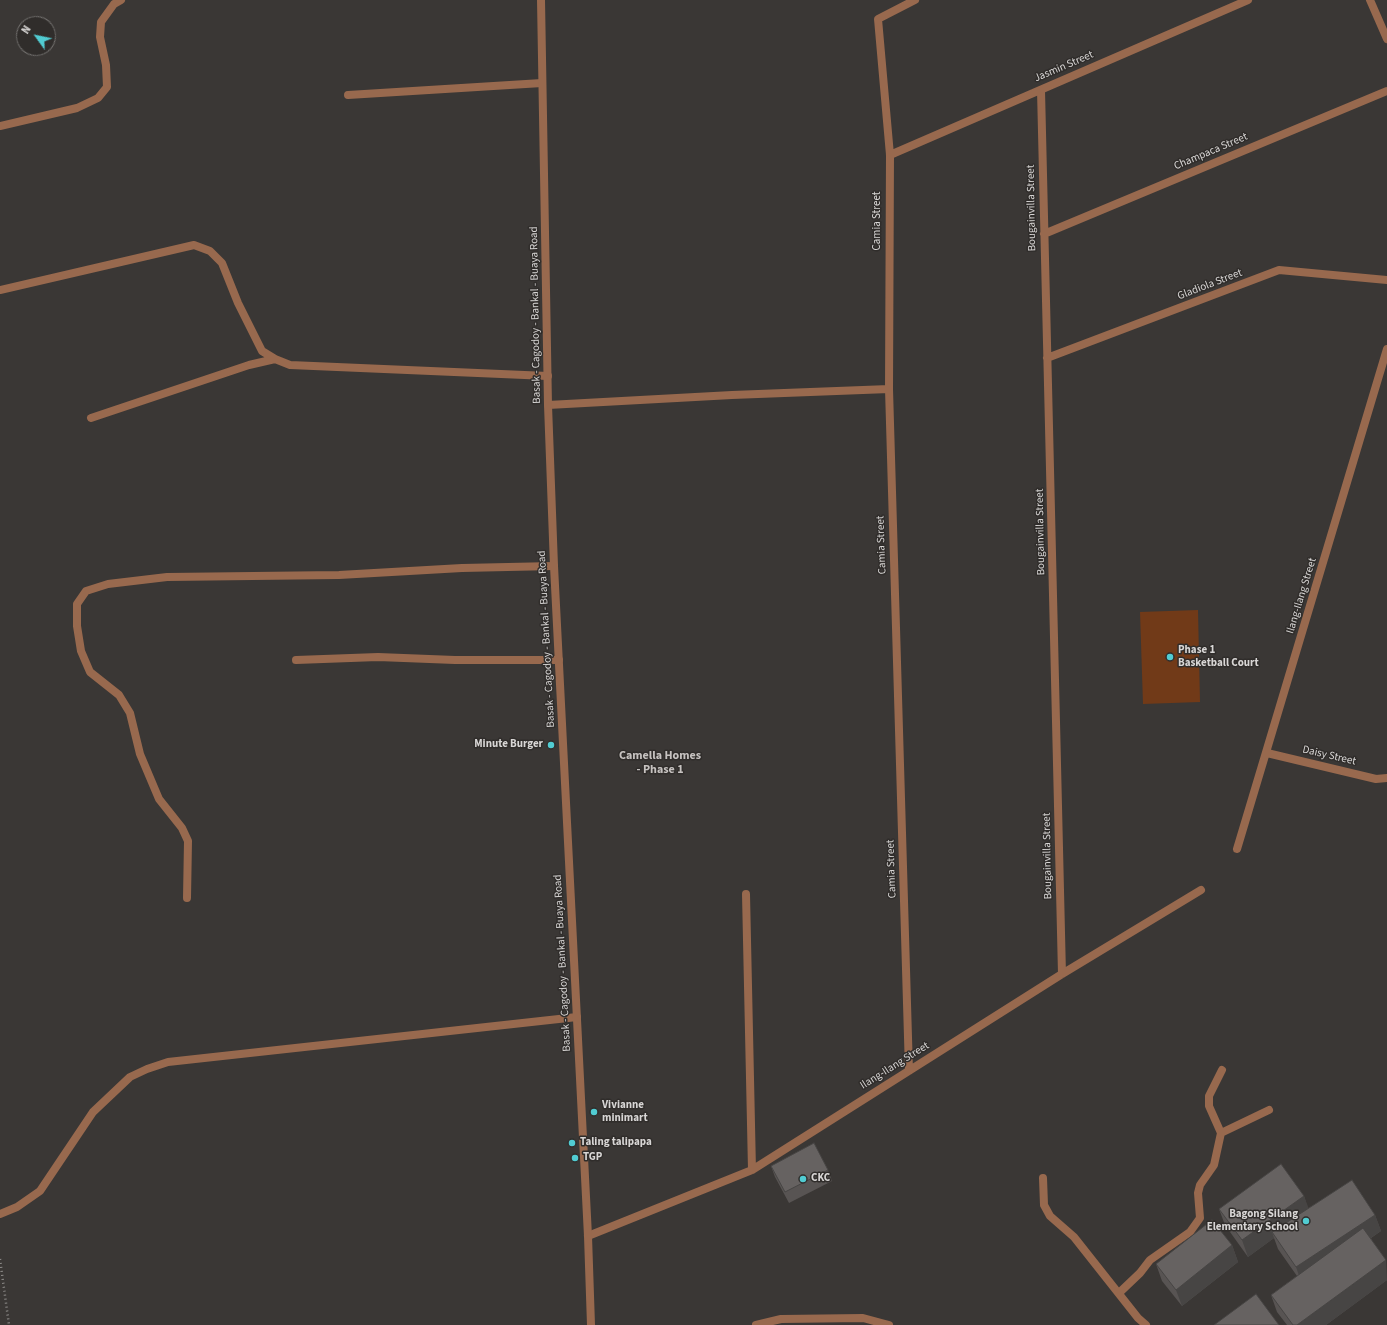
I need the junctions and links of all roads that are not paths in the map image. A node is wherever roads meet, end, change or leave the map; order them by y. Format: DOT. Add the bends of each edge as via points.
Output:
graph roads {
  1 [pos="121,0"];
  2 [pos="541,0"];
  3 [pos="915,0"];
  4 [pos="1248,0"];
  5 [pos="1370,0"];
  6 [pos="1387,39"];
  7 [pos="542,83"];
  8 [pos="1041,90"];
  9 [pos="1387,91"];
  10 [pos="348,95"];
  11 [pos="0,126"];
  12 [pos="890,155"];
  13 [pos="1044,234"];
  14 [pos="1387,280"];
  15 [pos="0,290"];
  16 [pos="1387,349"];
  17 [pos="1047,358"];
  18 [pos="274,359"];
  19 [pos="548,376"];
  20 [pos="889,389"];
  21 [pos="548,405"];
  22 [pos="91,418"];
  23 [pos="554,566"];
  24 [pos="296,660"];
  25 [pos="559,660"];
  26 [pos="1267,753"];
  27 [pos="1387,778"];
  28 [pos="1237,849"];
  29 [pos="1202,890"];
  30 [pos="746,894"];
  31 [pos="187,898"];
  32 [pos="1062,974"];
  33 [pos="577,1017"];
  34 [pos="1222,1070"];
  35 [pos="909,1071"];
  36 [pos="1269,1110"];
  37 [pos="1221,1133"];
  38 [pos="752,1170"];
  39 [pos="1042,1178"];
  40 [pos="0,1214"];
  41 [pos="588,1236"];
  42 [pos="1119,1293"];
  43 [pos="591,1325"];
  44 [pos="756,1325"];
  45 [pos="889,1325"];
  46 [pos="1146,1325"];
  1 -- 11 [label="street" via="114,4 101,22 100,37 106,65 107,87 98,98 77,108"];
  2 -- 7 [label="street, Basak - Cagodoy - Bankal - Buaya Road"];
  3 -- 12 [label="street, Camia Street" via="878,19"];
  4 -- 8 [label="street, Jasmin Street"];
  5 -- 6 [label="street"];
  7 -- 10 [label="street"];
  7 -- 19 [label="street, Basak - Cagodoy - Bankal - Buaya Road"];
  8 -- 12 [label="street, Jasmin Street"];
  8 -- 13 [label="street, Bougainvilla Street"];
  9 -- 13 [label="street, Champaca Street"];
  12 -- 20 [label="street, Camia Street"];
  13 -- 17 [label="street, Bougainvilla Street"];
  14 -- 17 [label="street, Gladiola Street" via="1279,270"];
  15 -- 18 [label="street" via="194,245 210,251 222,263 262,351"];
  16 -- 26 [label="street, Ilang-Ilang Street"];
  17 -- 32 [label="street, Bougainvilla Street"];
  18 -- 19 [label="street" via="290,365"];
  18 -- 22 [label="street"];
  19 -- 21 [label="street, Basak - Cagodoy - Bankal - Buaya Road"];
  20 -- 21 [label="street"];
  20 -- 35 [label="street, Camia Street"];
  21 -- 23 [label="street, Basak - Cagodoy - Bankal - Buaya Road"];
  23 -- 25 [label="street, Basak - Cagodoy - Bankal - Buaya Road"];
  23 -- 31 [label="street" via="338,575 167,577 108,584 86,590 77,604 81,651 90,672 119,695 130,713 140,754 159,799 182,828 188,841"];
  24 -- 25 [label="street" via="378,657"];
  25 -- 33 [label="street, Basak - Cagodoy - Bankal - Buaya Road"];
  26 -- 27 [label="street, Daisy Street" via="1376,779"];
  26 -- 28 [label="street, Ilang-Ilang Street"];
  29 -- 32 [label="street, Ilang-Ilang Street"];
  30 -- 38 [label="street"];
  32 -- 35 [label="street, Ilang-Ilang Street"];
  33 -- 40 [label="street" via="168,1062 147,1069 130,1077 93,1112 40,1191 18,1207"];
  33 -- 41 [label="street, Basak - Cagodoy - Bankal - Buaya Road"];
  34 -- 37 [label="street" via="1209,1096 1209,1106"];
  35 -- 38 [label="street, Ilang-Ilang Street"];
  36 -- 37 [label="street"];
  37 -- 42 [label="street" via="1214,1166 1200,1185 1198,1193 1200,1218 1190,1232 1150,1260"];
  38 -- 41 [label="street, Ilang-Ilang Street"];
  39 -- 42 [label="street" via="1044,1205 1050,1216 1074,1237"];
  41 -- 43 [label="street, Basak - Cagodoy - Bankal - Buaya Road"];
  42 -- 46 [label="street"];
  44 -- 45 [label="street" via="781,1319 863,1318"];
}
